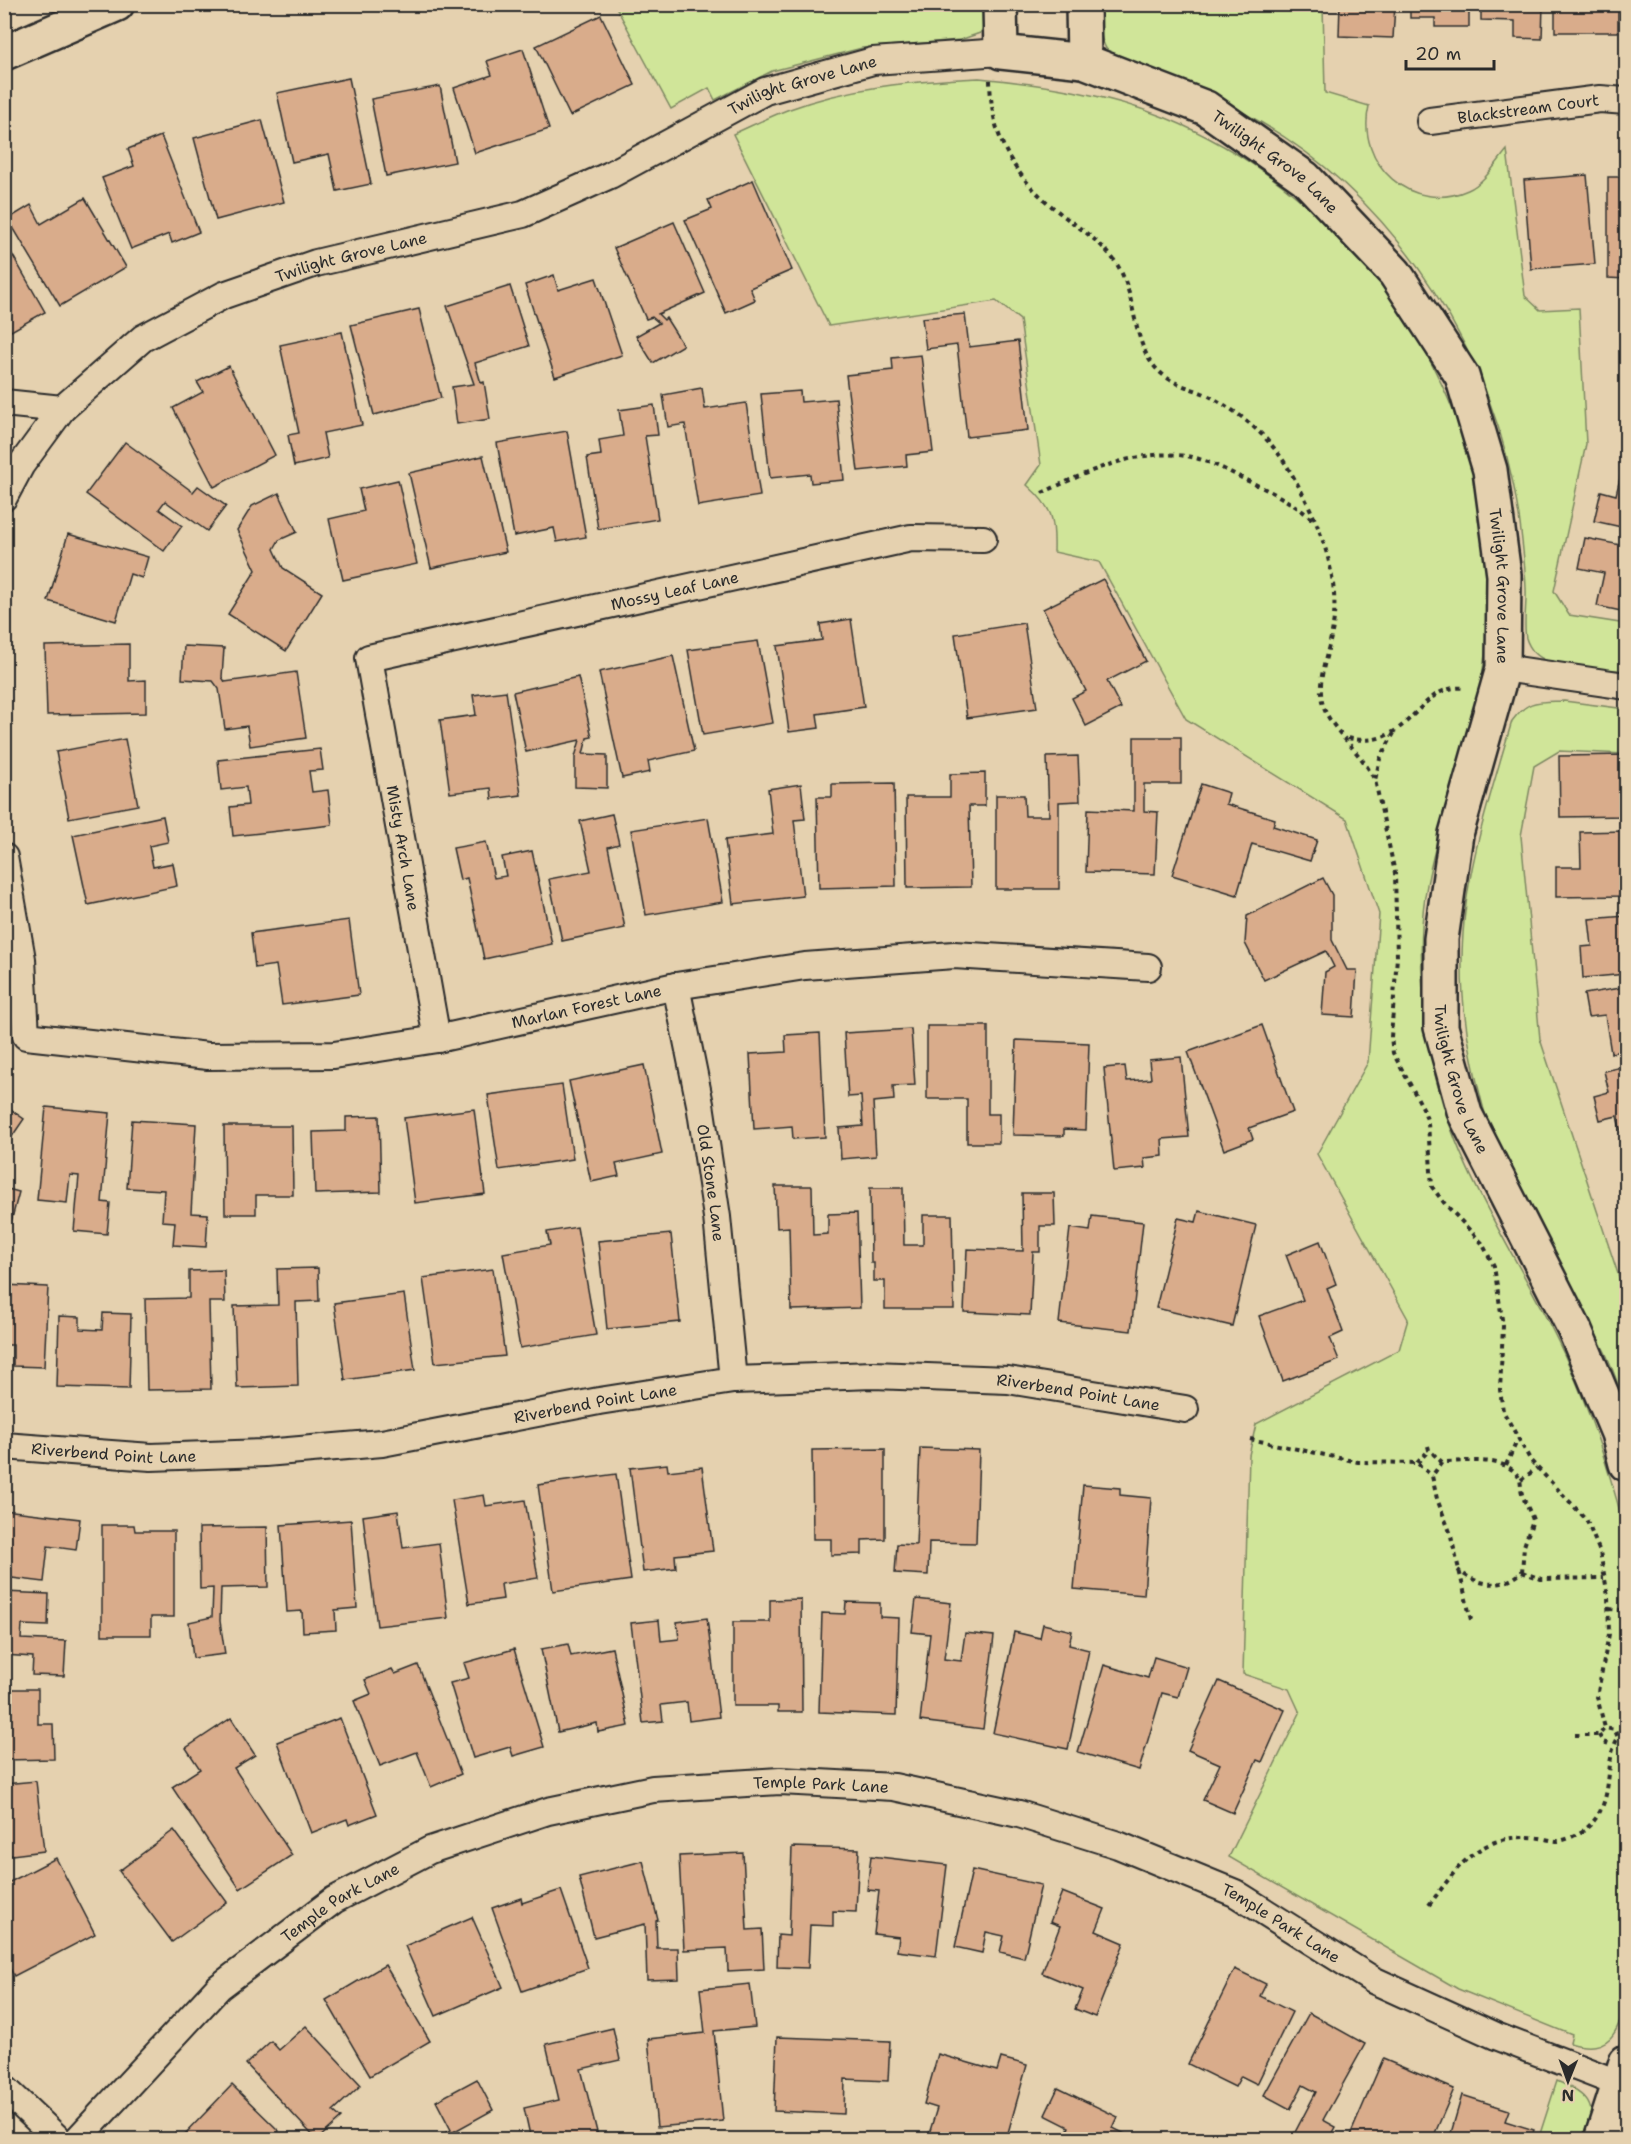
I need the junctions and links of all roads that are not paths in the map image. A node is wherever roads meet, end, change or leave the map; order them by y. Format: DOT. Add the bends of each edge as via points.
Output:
graph roads {
  1 [pos="117,4"];
  2 [pos="1000,4"];
  3 [pos="1083,4"];
  4 [pos="1001,52"];
  5 [pos="4,53"];
  6 [pos="1084,61"];
  7 [pos="1626,101"];
  8 [pos="1430,121"];
  9 [pos="4,403"];
  10 [pos="62,409"];
  11 [pos="4,497"];
  12 [pos="983,539"];
  13 [pos="369,658"];
  14 [pos="1503,668"];
  15 [pos="1626,686"];
  16 [pos="4,857"];
  17 [pos="1148,967"];
  18 [pos="676,986"];
  19 [pos="437,1039"];
  20 [pos="733,1380"];
  21 [pos="1185,1409"];
  22 [pos="4,1446"];
  23 [pos="1626,1464"];
  24 [pos="1623,2073"];
  25 [pos="4,2088"];
  26 [pos="59,2139"];
  27 [pos="77,2139"];
  28 [pos="1601,2139"];
  1 -- 5 [label="street"];
  2 -- 4 [label="street"];
  3 -- 6 [label="street"];
  4 -- 6 [label="street, Twilight Grove Lane"];
  4 -- 10 [label="street, Twilight Grove Lane" via="873,61 765,91 610,175 523,214 316,263 224,295 143,338"];
  6 -- 14 [label="street, Twilight Grove Lane" via="1206,108 1305,178 1395,273 1462,376 1490,470 1504,575"];
  7 -- 8 [label="street, Blackstream Court" via="1600,99"];
  9 -- 10 [label="street"];
  10 -- 11 [label="street, Twilight Grove Lane" via="21,465"];
  12 -- 13 [label="street, Mossy Leaf Lane" via="910,538"];
  13 -- 19 [label="street, Misty Arch Lane"];
  14 -- 15 [label="street"];
  14 -- 23 [label="street, Twilight Grove Lane" via="1456,834 1441,939 1442,1027 1465,1114 1574,1328 1618,1433"];
  16 -- 19 [label="street, Marlan Forest Lane" via="22,959 26,1036 208,1056 334,1055"];
  17 -- 18 [label="street, Marlan Forest Lane" via="954,955 805,966"];
  18 -- 19 [label="street, Marlan Forest Lane"];
  18 -- 20 [label="street, Old Stone Lane" via="700,1104 717,1217"];
  20 -- 21 [label="street, Riverbend Point Lane" via="873,1375 1008,1380"];
  20 -- 22 [label="street, Riverbend Point Lane" via="599,1401 382,1443 151,1457"];
  24 -- 27 [label="street, Temple Park Lane" via="1496,2036 1373,1980 1235,1893 1118,1845 1019,1814 894,1787 780,1781 653,1789 548,1811 430,1850 334,1900 219,1987"];
  24 -- 28 [label="street"];
  25 -- 26 [label="street"];
}
